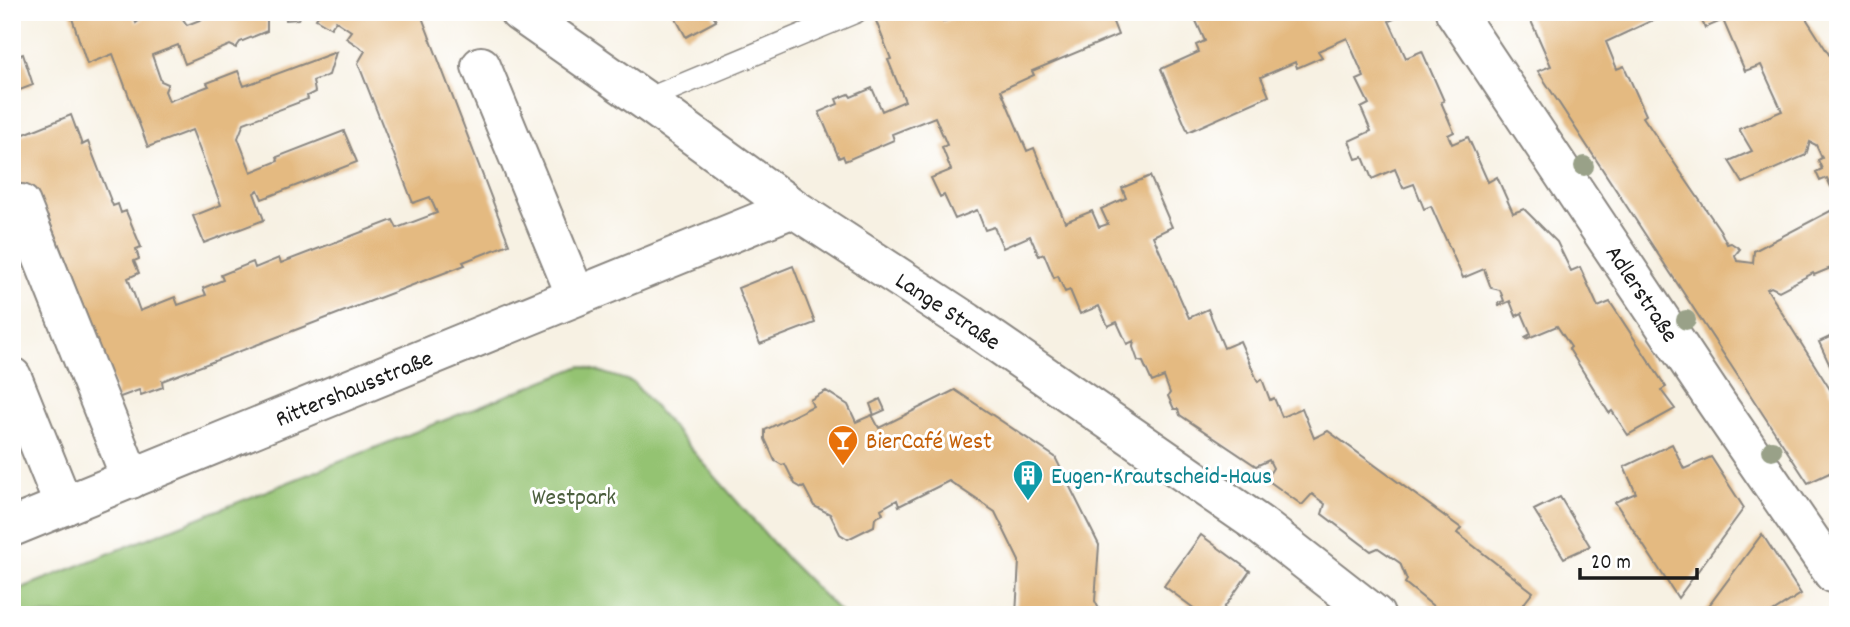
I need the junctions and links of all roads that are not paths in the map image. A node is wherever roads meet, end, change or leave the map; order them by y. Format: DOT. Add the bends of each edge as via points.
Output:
graph roads {
  1 [pos="519,12"];
  2 [pos="856,12"];
  3 [pos="1455,12"];
  4 [pos="481,66"];
  5 [pos="645,100"];
  6 [pos="12,208"];
  7 [pos="793,208"];
  8 [pos="576,296"];
  9 [pos="12,377"];
  10 [pos="131,479"];
  11 [pos="64,506"];
  12 [pos="12,527"];
  13 [pos="1833,573"];
  14 [pos="1375,615"];
  1 -- 5 [label="street, Lange Straße"];
  2 -- 5 [label="lane"];
  3 -- 13 [label="street, Adlerstraße"];
  4 -- 8 [label="street"];
  5 -- 7 [label="street, Lange Straße"];
  6 -- 10 [label="street" via="21,204"];
  7 -- 8 [label="street, Rittershausstraße"];
  7 -- 14 [label="street, Lange Straße" via="1237,509"];
  8 -- 10 [label="street, Rittershausstraße"];
  9 -- 11 [label="street"];
  10 -- 11 [label="street, Rittershausstraße"];
  11 -- 12 [label="street, Rittershausstraße"];
}
